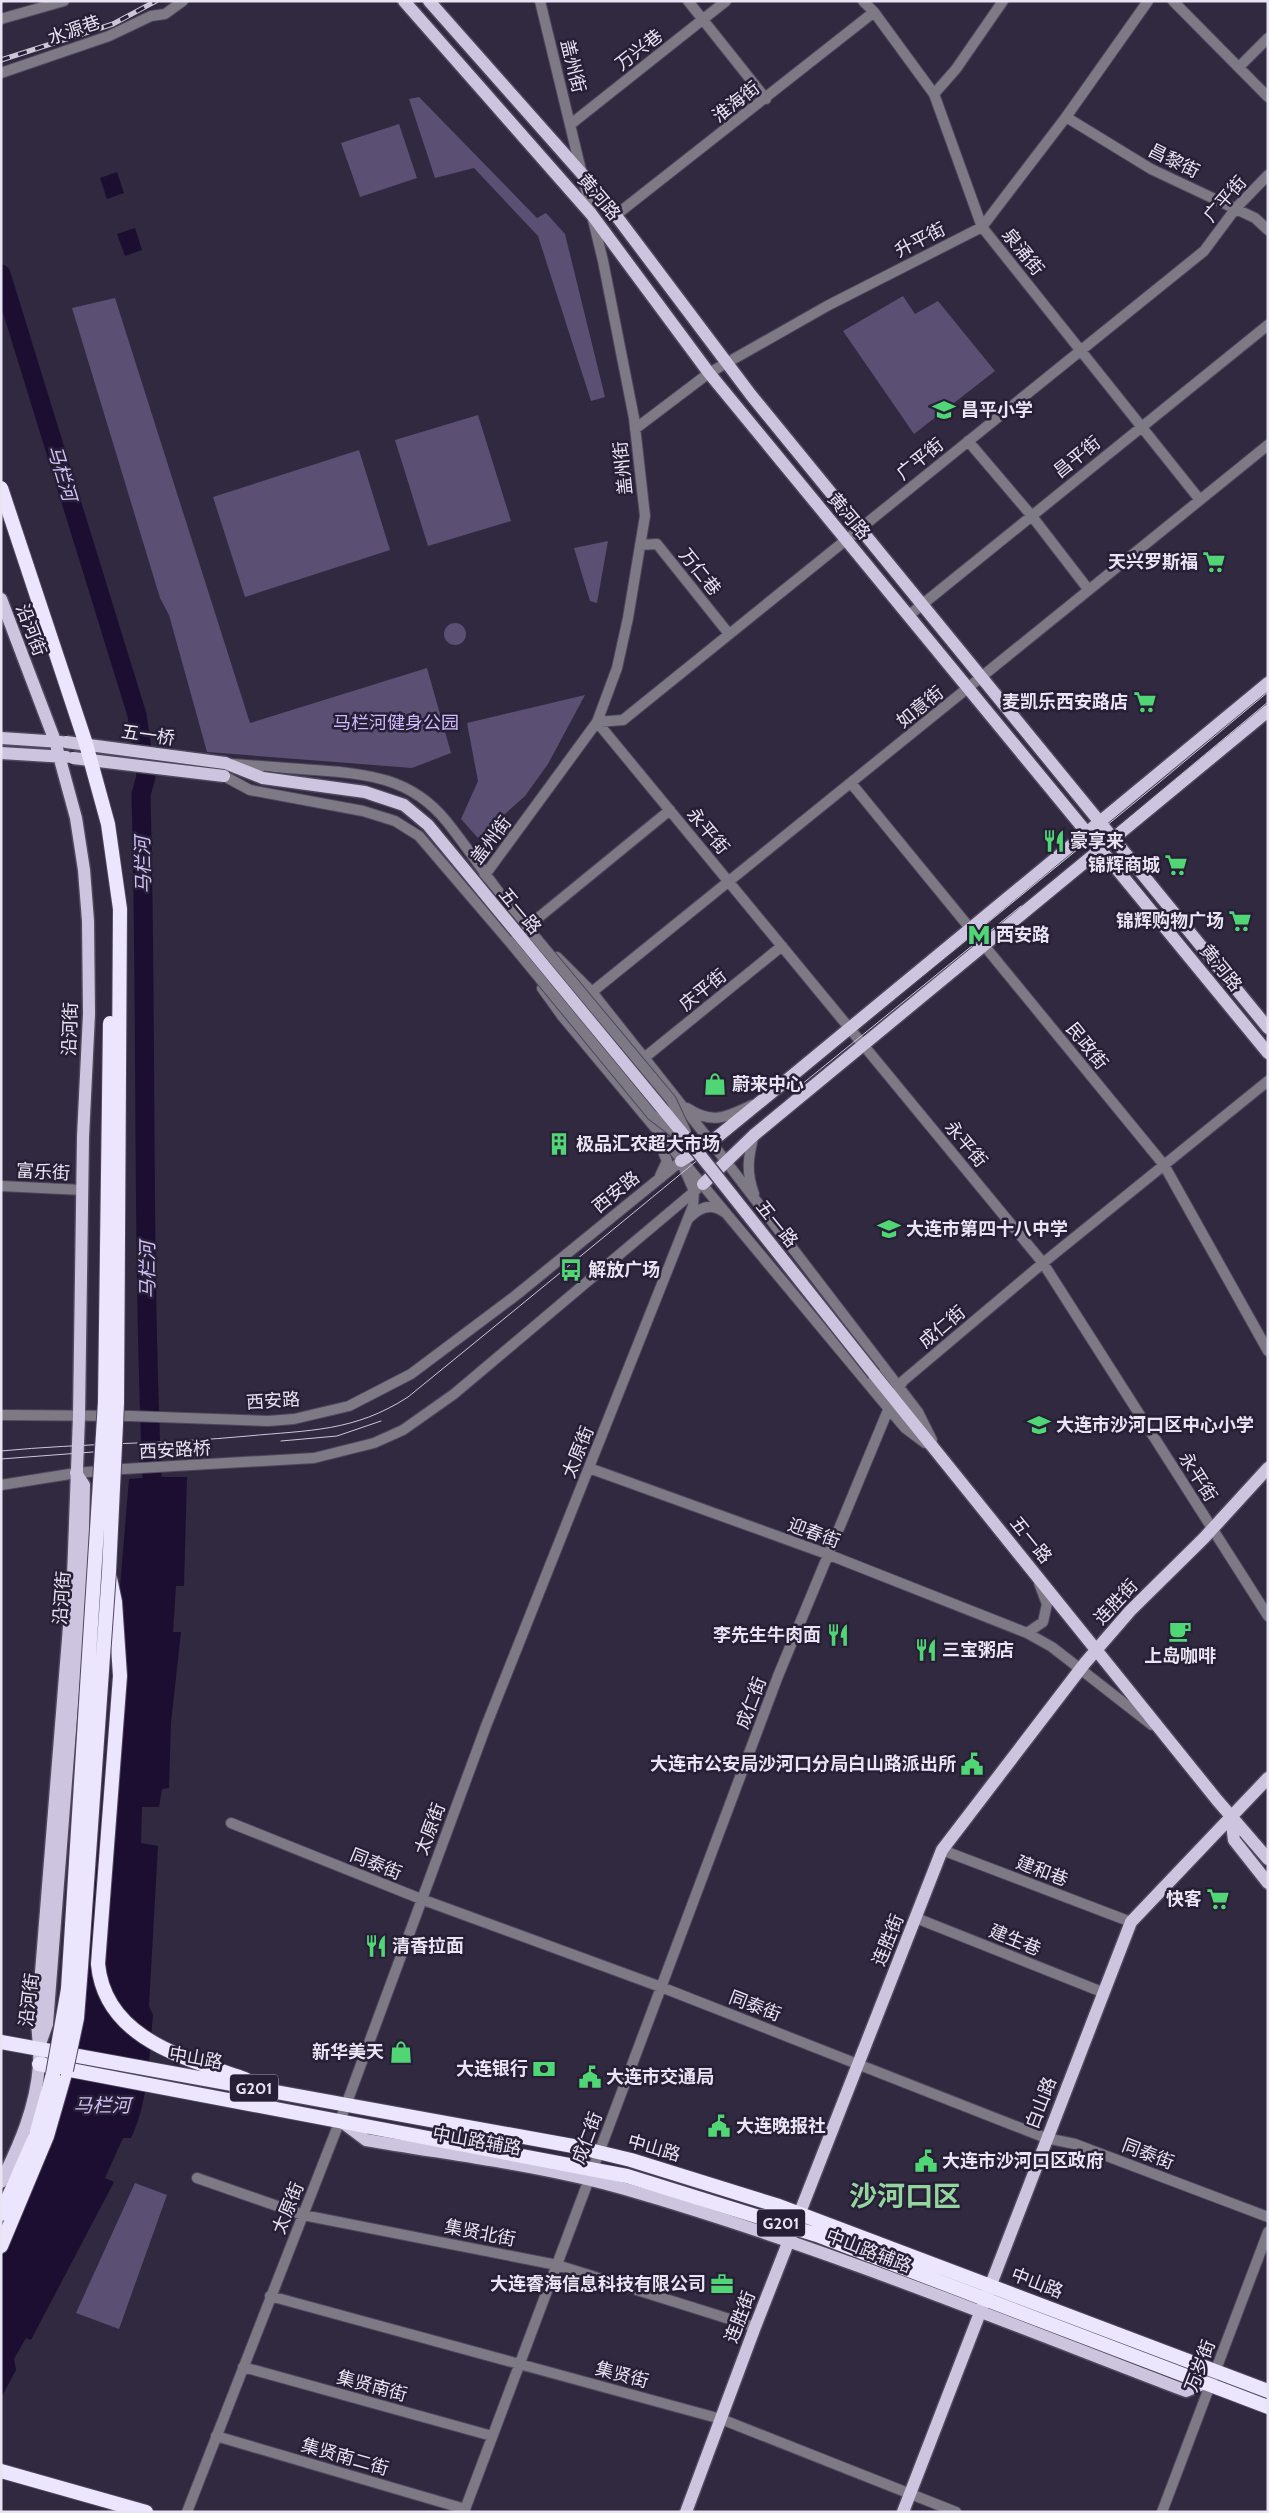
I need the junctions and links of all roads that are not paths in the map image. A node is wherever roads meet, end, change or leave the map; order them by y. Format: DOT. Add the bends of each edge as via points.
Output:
graph roads {
  1 [pos="64,1"];
  2 [pos="183,1"];
  3 [pos="404,1"];
  4 [pos="429,1"];
  5 [pos="540,1"];
  6 [pos="688,1"];
  7 [pos="726,1"];
  8 [pos="863,1"];
  9 [pos="1003,1"];
  10 [pos="1148,1"];
  11 [pos="1173,1"];
  12 [pos="874,12"];
  13 [pos="1,19"];
  14 [pos="703,20"];
  15 [pos="1268,38"];
  16 [pos="1238,67"];
  17 [pos="1,73"];
  18 [pos="934,94"];
  19 [pos="1268,97"];
  20 [pos="766,99"];
  21 [pos="1066,117"];
  22 [pos="571,124"];
  23 [pos="580,172"];
  24 [pos="1268,175"];
  25 [pos="1236,208"];
  26 [pos="592,215"];
  27 [pos="616,215"];
  28 [pos="982,227"];
  29 [pos="1268,230"];
  30 [pos="1268,325"];
  31 [pos="1081,350"];
  32 [pos="726,363"];
  33 [pos="709,373"];
  34 [pos="1142,426"];
  35 [pos="635,429"];
  36 [pos="968,441"];
  37 [pos="1268,445"];
  38 [pos="1,488"];
  39 [pos="1200,500"];
  40 [pos="1031,515"];
  41 [pos="1,516"];
  42 [pos="860,529"];
  43 [pos="845,540"];
  44 [pos="640,545"];
  45 [pos="1088,589"];
  46 [pos="1,599"];
  47 [pos="922,604"];
  48 [pos="908,616"];
  49 [pos="729,634"];
  50 [pos="982,678"];
  51 [pos="1268,683"];
  52 [pos="969,688"];
  53 [pos="1268,710"];
  54 [pos="597,722"];
  55 [pos="1,738"];
  56 [pos="60,742"];
  57 [pos="1,753"];
  58 [pos="59,756"];
  59 [pos="225,770"];
  60 [pos="851,783"];
  61 [pos="670,810"];
  62 [pos="1100,822"];
  63 [pos="1087,833"];
  64 [pos="1115,839"];
  65 [pos="1101,850"];
  66 [pos="485,875"];
  67 [pos="728,881"];
  68 [pos="469,893"];
  69 [pos="527,927"];
  70 [pos="970,928"];
  71 [pos="509,941"];
  72 [pos="782,946"];
  73 [pos="984,946"];
  74 [pos="592,992"];
  75 [pos="849,1027"];
  76 [pos="1268,1028"];
  77 [pos="863,1045"];
  78 [pos="1268,1053"];
  79 [pos="644,1058"];
  80 [pos="1268,1081"];
  81 [pos="765,1098"];
  82 [pos="678,1101"];
  83 [pos="645,1116"];
  84 [pos="754,1134"];
  85 [pos="711,1142"];
  86 [pos="693,1146"];
  87 [pos="681,1161"];
  88 [pos="726,1162"];
  89 [pos="1164,1166"];
  90 [pos="658,1181"];
  91 [pos="1,1186"];
  92 [pos="699,1187"];
  93 [pos="83,1190"];
  94 [pos="763,1210"];
  95 [pos="730,1216"];
  96 [pos="688,1218"];
  97 [pos="1044,1263"];
  98 [pos="1268,1351"];
  99 [pos="894,1399"];
  100 [pos="1,1415"];
  101 [pos="79,1416"];
  102 [pos="227,1421"];
  103 [pos="589,1468"];
  104 [pos="1268,1468"];
  105 [pos="76,1474"];
  106 [pos="1,1485"];
  107 [pos="1212,1528"];
  108 [pos="827,1554"];
  109 [pos="109,1572"];
  110 [pos="1036,1575"];
  111 [pos="1268,1616"];
  112 [pos="1027,1633"];
  113 [pos="1097,1650"];
  114 [pos="1080,1669"];
  115 [pos="1165,1735"];
  116 [pos="1268,1778"];
  117 [pos="1231,1817"];
  118 [pos="231,1823"];
  119 [pos="942,1850"];
  120 [pos="1268,1859"];
  121 [pos="1268,1883"];
  122 [pos="421,1899"];
  123 [pos="916,1918"];
  124 [pos="1131,1922"];
  125 [pos="661,1987"];
  126 [pos="1102,1992"];
  127 [pos="1,2042"];
  128 [pos="38,2048"];
  129 [pos="39,2064"];
  130 [pos="858,2064"];
  131 [pos="284,2093"];
  132 [pos="346,2105"];
  133 [pos="340,2120"];
  134 [pos="1046,2138"];
  135 [pos="599,2152"];
  136 [pos="591,2174"];
  137 [pos="197,2178"];
  138 [pos="1,2182"];
  139 [pos="799,2213"];
  140 [pos="1,2214"];
  141 [pos="303,2215"];
  142 [pos="1268,2217"];
  143 [pos="1268,2232"];
  144 [pos="791,2234"];
  145 [pos="1,2246"];
  146 [pos="557,2265"];
  147 [pos="989,2285"];
  148 [pos="270,2296"];
  149 [pos="981,2305"];
  150 [pos="755,2327"];
  151 [pos="520,2364"];
  152 [pos="243,2367"];
  153 [pos="1215,2371"];
  154 [pos="1207,2384"];
  155 [pos="1268,2391"];
  156 [pos="1268,2407"];
  157 [pos="721,2419"];
  158 [pos="216,2436"];
  159 [pos="492,2436"];
  160 [pos="1,2472"];
  161 [pos="909,2494"];
  162 [pos="464,2510"];
  163 [pos="146,2512"];
  164 [pos="187,2512"];
  165 [pos="686,2512"];
  166 [pos="903,2512"];
  167 [pos="956,2512"];
  168 [pos="1162,2512"];
  1 -- 13 [label="street"];
  2 -- 17 [label="street, 水源巷" via="165,14 151,16 109,36"];
  3 -- 26 [label="main road, 黄河路"];
  4 -- 23 [label="main road, 黄河路"];
  5 -- 22 [label="street, 盖州街"];
  6 -- 14 [label="street"];
  7 -- 14 [label="street, 万兴巷"];
  8 -- 12 [label="street, 泉涌街"];
  9 -- 18 [label="street" via="956,69"];
  10 -- 21 [label="street, 升平街"];
  11 -- 16 [label="street"];
  12 -- 18 [label="street, 泉涌街"];
  12 -- 20 [label="street, 淮海街"];
  14 -- 20 [label="street"];
  14 -- 22 [label="street, 万兴巷"];
  15 -- 16 [label="street"];
  16 -- 19 [label="street"];
  18 -- 28 [label="street, 泉涌街"];
  20 -- 27 [label="street, 淮海街"];
  21 -- 25 [label="street, 昌黎街" via="1151,169"];
  21 -- 28 [label="street, 升平街"];
  22 -- 23 [label="street, 盖州街"];
  23 -- 26 [label="street, 盖州街"];
  23 -- 27 [label="main road, 黄河路"];
  24 -- 25 [label="street, 广平街"];
  25 -- 29 [label="street, 昌黎街" via="1255,218"];
  25 -- 31 [label="street, 广平街" via="1204,250"];
  26 -- 33 [label="main road, 黄河路"];
  26 -- 35 [label="street, 盖州街"];
  27 -- 32 [label="main road, 黄河路"];
  28 -- 31 [label="street, 泉涌街"];
  28 -- 32 [label="street, 升平街" via="827,306"];
  30 -- 34 [label="street, 昌平街"];
  31 -- 34 [label="street, 泉涌街"];
  31 -- 36 [label="street, 广平街"];
  32 -- 33 [label="street, 升平街"];
  32 -- 42 [label="main road, 黄河路"];
  33 -- 35 [label="street, 升平街"];
  33 -- 43 [label="main road, 黄河路"];
  34 -- 39 [label="street, 泉涌街"];
  34 -- 40 [label="street, 昌平街"];
  35 -- 44 [label="street, 盖州街" via="645,516"];
  36 -- 40 [label="street"];
  36 -- 42 [label="street, 广平街"];
  37 -- 39 [label="street, 如意街"];
  38 -- 109 [label="highway, bridge" via="86,744 108,824 120,909 117,1404"];
  39 -- 45 [label="street, 如意街"];
  40 -- 45 [label="street"];
  40 -- 47 [label="street, 昌平街"];
  41 -- 140 [label="highway, bridge" via="100,826 111,910 105,1402 68,1989 53,2074 36,2135"];
  42 -- 43 [label="street, 广平街"];
  42 -- 47 [label="main road, 黄河路"];
  43 -- 48 [label="main road, 黄河路"];
  43 -- 49 [label="street, 广平街"];
  44 -- 49 [label="street, 万仁巷" via="657,544"];
  44 -- 54 [label="street, 盖州街" via="617,668"];
  45 -- 50 [label="street, 如意街"];
  46 -- 56 [label="main road, 沿河街"];
  47 -- 48 [label="street, 昌平街"];
  47 -- 50 [label="main road, 黄河路"];
  48 -- 52 [label="main road, 黄河路"];
  49 -- 54 [label="street, 广平街" via="623,720"];
  50 -- 52 [label="street, 如意街"];
  50 -- 62 [label="main road, 黄河路"];
  51 -- 62 [label="main road, 西安路"];
  52 -- 60 [label="street, 如意街"];
  52 -- 63 [label="main road, 黄河路"];
  53 -- 64 [label="main road"];
  54 -- 61 [label="street, 永平街"];
  54 -- 66 [label="street, 盖州街"];
  55 -- 56 [label="main road"];
  56 -- 58 [label="main road, 沿河街"];
  56 -- 59 [label="main road, 五一桥, bridge"];
  57 -- 58 [label="main road"];
  58 -- 59 [label="main road, 五一桥, bridge"];
  58 -- 93 [label="main road, 沿河街" via="76,818 88,921 89,1014"];
  59 -- 66 [label="street" via="364,774 398,784 433,807"];
  59 -- 68 [label="street" via="250,790 363,811 395,821 419,836"];
  59 -- 86 [label="main road, 五一路, bridge" via="365,792 404,805 428,825"];
  60 -- 67 [label="street, 如意街"];
  60 -- 70 [label="street, 民政街"];
  61 -- 67 [label="street, 永平街"];
  61 -- 69 [label="street"];
  62 -- 63 [label="main road, 西安路"];
  62 -- 64 [label="main road, 黄河路"];
  63 -- 65 [label="main road, 黄河路"];
  63 -- 70 [label="main road, 西安路"];
  64 -- 65 [label="main road"];
  64 -- 76 [label="main road, 黄河路"];
  65 -- 73 [label="main road"];
  65 -- 78 [label="main road, 黄河路"];
  66 -- 68 [label="street, 盖州街"];
  66 -- 69 [label="street"];
  67 -- 72 [label="street, 永平街"];
  67 -- 74 [label="street, 如意街"];
  68 -- 71 [label="street"];
  69 -- 74 [label="street"];
  69 -- 86 [label="street, bridge" via="671,1100"];
  70 -- 73 [label="street, 民政街"];
  70 -- 75 [label="main road, 西安路"];
  71 -- 83 [label="street" via="562,1016"];
  71 -- 86 [label="street, bridge" via="652,1114"];
  72 -- 75 [label="street, 永平街"];
  72 -- 79 [label="street, 庆平街"];
  73 -- 77 [label="main road"];
  73 -- 89 [label="street, 民政街"];
  74 -- 79 [label="street"];
  75 -- 77 [label="street, 永平街"];
  75 -- 81 [label="main road, 西安路"];
  77 -- 84 [label="main road"];
  77 -- 97 [label="street, 永平街"];
  79 -- 82 [label="street"];
  80 -- 89 [label="street, 成仁街"];
  81 -- 82 [label="street" via="718,1119 696,1114"];
  81 -- 85 [label="main road, 西安路"];
  82 -- 85 [label="street"];
  83 -- 87 [label="street"];
  83 -- 90 [label="street" via="667,1161"];
  84 -- 88 [label="main road"];
  84 -- 94 [label="street" via="748,1168 753,1193"];
  85 -- 87 [label="main road, 西安路"];
  85 -- 88 [label="street"];
  85 -- 92 [label="street, 太原街"];
  86 -- 99 [label="main road, 五一路, bridge"];
  87 -- 90 [label="street, 西安路"];
  87 -- 92 [label="street"];
  88 -- 92 [label="main road"];
  88 -- 94 [label="street"];
  89 -- 97 [label="street, 成仁街"];
  89 -- 98 [label="street, 民政街"];
  90 -- 102 [label="street, 西安路" via="411,1374 349,1406 294,1419"];
  91 -- 93 [label="street, 富乐街"];
  92 -- 95 [label="street"];
  92 -- 96 [label="street, 太原街"];
  92 -- 105 [label="street, 西安路桥" via="461,1388 403,1430 374,1443 314,1458"];
  93 -- 101 [label="main road, 沿河街"];
  94 -- 99 [label="street"];
  95 -- 96 [label="street" via="720,1209 706,1207"];
  95 -- 99 [label="street"];
  96 -- 103 [label="street, 太原街"];
  97 -- 99 [label="street, 成仁街" via="903,1381"];
  97 -- 107 [label="street, 永平街"];
  99 -- 108 [label="street, 成仁街"];
  99 -- 110 [label="main road, 五一路"];
  100 -- 101 [label="street"];
  101 -- 102 [label="street, 西安路桥"];
  101 -- 105 [label="main road, 沿河街"];
  103 -- 108 [label="street, 迎春街"];
  103 -- 122 [label="street, 太原街"];
  104 -- 107 [label="main road, 连胜街"];
  105 -- 106 [label="street"];
  105 -- 128 [label="main road, 沿河街" via="73,1577 37,2022"];
  107 -- 111 [label="street, 永平街"];
  107 -- 113 [label="main road, 连胜街" via="1130,1611"];
  108 -- 112 [label="street, 迎春街"];
  108 -- 125 [label="street, 成仁街"];
  109 -- 131 [label="highway, bridge" via="115,1602 120,1676 99,1982 106,2000 118,2016 149,2041"];
  109 -- 145 [label="highway, bridge" via="76,2018 66,2070 47,2136"];
  110 -- 112 [label="street" via="1047,1604 1043,1622"];
  110 -- 113 [label="main road, 五一路"];
  112 -- 114 [label="street, 迎春街"];
  113 -- 114 [label="main road, 连胜街"];
  113 -- 115 [label="main road, 五一路"];
  114 -- 115 [label="street, 迎春街"];
  114 -- 119 [label="main road, 连胜街"];
  115 -- 117 [label="main road, 五一路"];
  116 -- 117 [label="main road, 白山路"];
  117 -- 120 [label="main road, 五一路"];
  117 -- 121 [label="main road, 五一路" via="1234,1840"];
  117 -- 124 [label="main road, 白山路"];
  118 -- 122 [label="street, 同泰街"];
  119 -- 123 [label="main road, 连胜街"];
  119 -- 124 [label="street, 建和巷"];
  122 -- 125 [label="street, 同泰街"];
  122 -- 132 [label="street, 太原街"];
  123 -- 126 [label="street, 建生巷"];
  123 -- 130 [label="main road, 连胜街"];
  124 -- 126 [label="main road, 白山路"];
  125 -- 130 [label="street, 同泰街"];
  125 -- 135 [label="street, 成仁街"];
  126 -- 134 [label="main road, 白山路"];
  127 -- 128 [label="highway, 中山路 / G201"];
  128 -- 129 [label="main road, 沿河街"];
  128 -- 131 [label="highway, 中山路 / G201"];
  129 -- 133 [label="highway, 中山路 / G201"];
  129 -- 138 [label="main road, 沿河街" via="29,2119"];
  130 -- 134 [label="street, 同泰街"];
  130 -- 139 [label="main road, 连胜街"];
  131 -- 132 [label="highway, 中山路 / G201"];
  132 -- 133 [label="street, 太原街"];
  132 -- 135 [label="highway, 中山路 / G201"];
  133 -- 136 [label="highway, 中山路 / G201"];
  133 -- 141 [label="street, 太原街"];
  134 -- 142 [label="street, 同泰街" via="1075,2144"];
  134 -- 147 [label="main road, 白山路"];
  135 -- 136 [label="street, 成仁街"];
  135 -- 139 [label="highway, 中山路 / G201"];
  136 -- 144 [label="highway, 中山路 / G201" via="627,2176"];
  136 -- 146 [label="street, 成仁街"];
  137 -- 141 [label="street, 集贤北街"];
  139 -- 144 [label="main road, 连胜街"];
  139 -- 147 [label="highway, 中山路 / G201"];
  141 -- 146 [label="street, 集贤北街"];
  141 -- 148 [label="street, 太原街"];
  143 -- 153 [label="street, 万岁街"];
  144 -- 149 [label="highway, 中山路 / G201"];
  144 -- 150 [label="main road, 连胜街"];
  146 -- 150 [label="street, 集贤北街"];
  146 -- 151 [label="street, 成仁街"];
  147 -- 149 [label="main road, 白山路"];
  147 -- 153 [label="highway, 中山路 / G201"];
  148 -- 151 [label="street, 集贤街"];
  148 -- 152 [label="street, 太原街"];
  149 -- 154 [label="highway, 中山路 / G201"];
  149 -- 161 [label="main road, 白山路"];
  150 -- 157 [label="main road, 连胜街"];
  151 -- 157 [label="street, 集贤街"];
  151 -- 159 [label="street, 成仁街"];
  152 -- 158 [label="street, 太原街"];
  152 -- 159 [label="street, 集贤南街"];
  153 -- 154 [label="street, 万岁街"];
  153 -- 155 [label="highway, 中山路 / G201"];
  154 -- 156 [label="highway, 中山路 / G201"];
  154 -- 168 [label="street, 万岁街"];
  157 -- 161 [label="street, 集贤街"];
  157 -- 165 [label="main road, 连胜街"];
  158 -- 162 [label="street, 集贤南二街"];
  158 -- 164 [label="street, 太原街"];
  159 -- 162 [label="street, 成仁街"];
  160 -- 163 [label="highway"];
  161 -- 166 [label="main road, 白山路"];
  161 -- 167 [label="street, 集贤街"];
}
